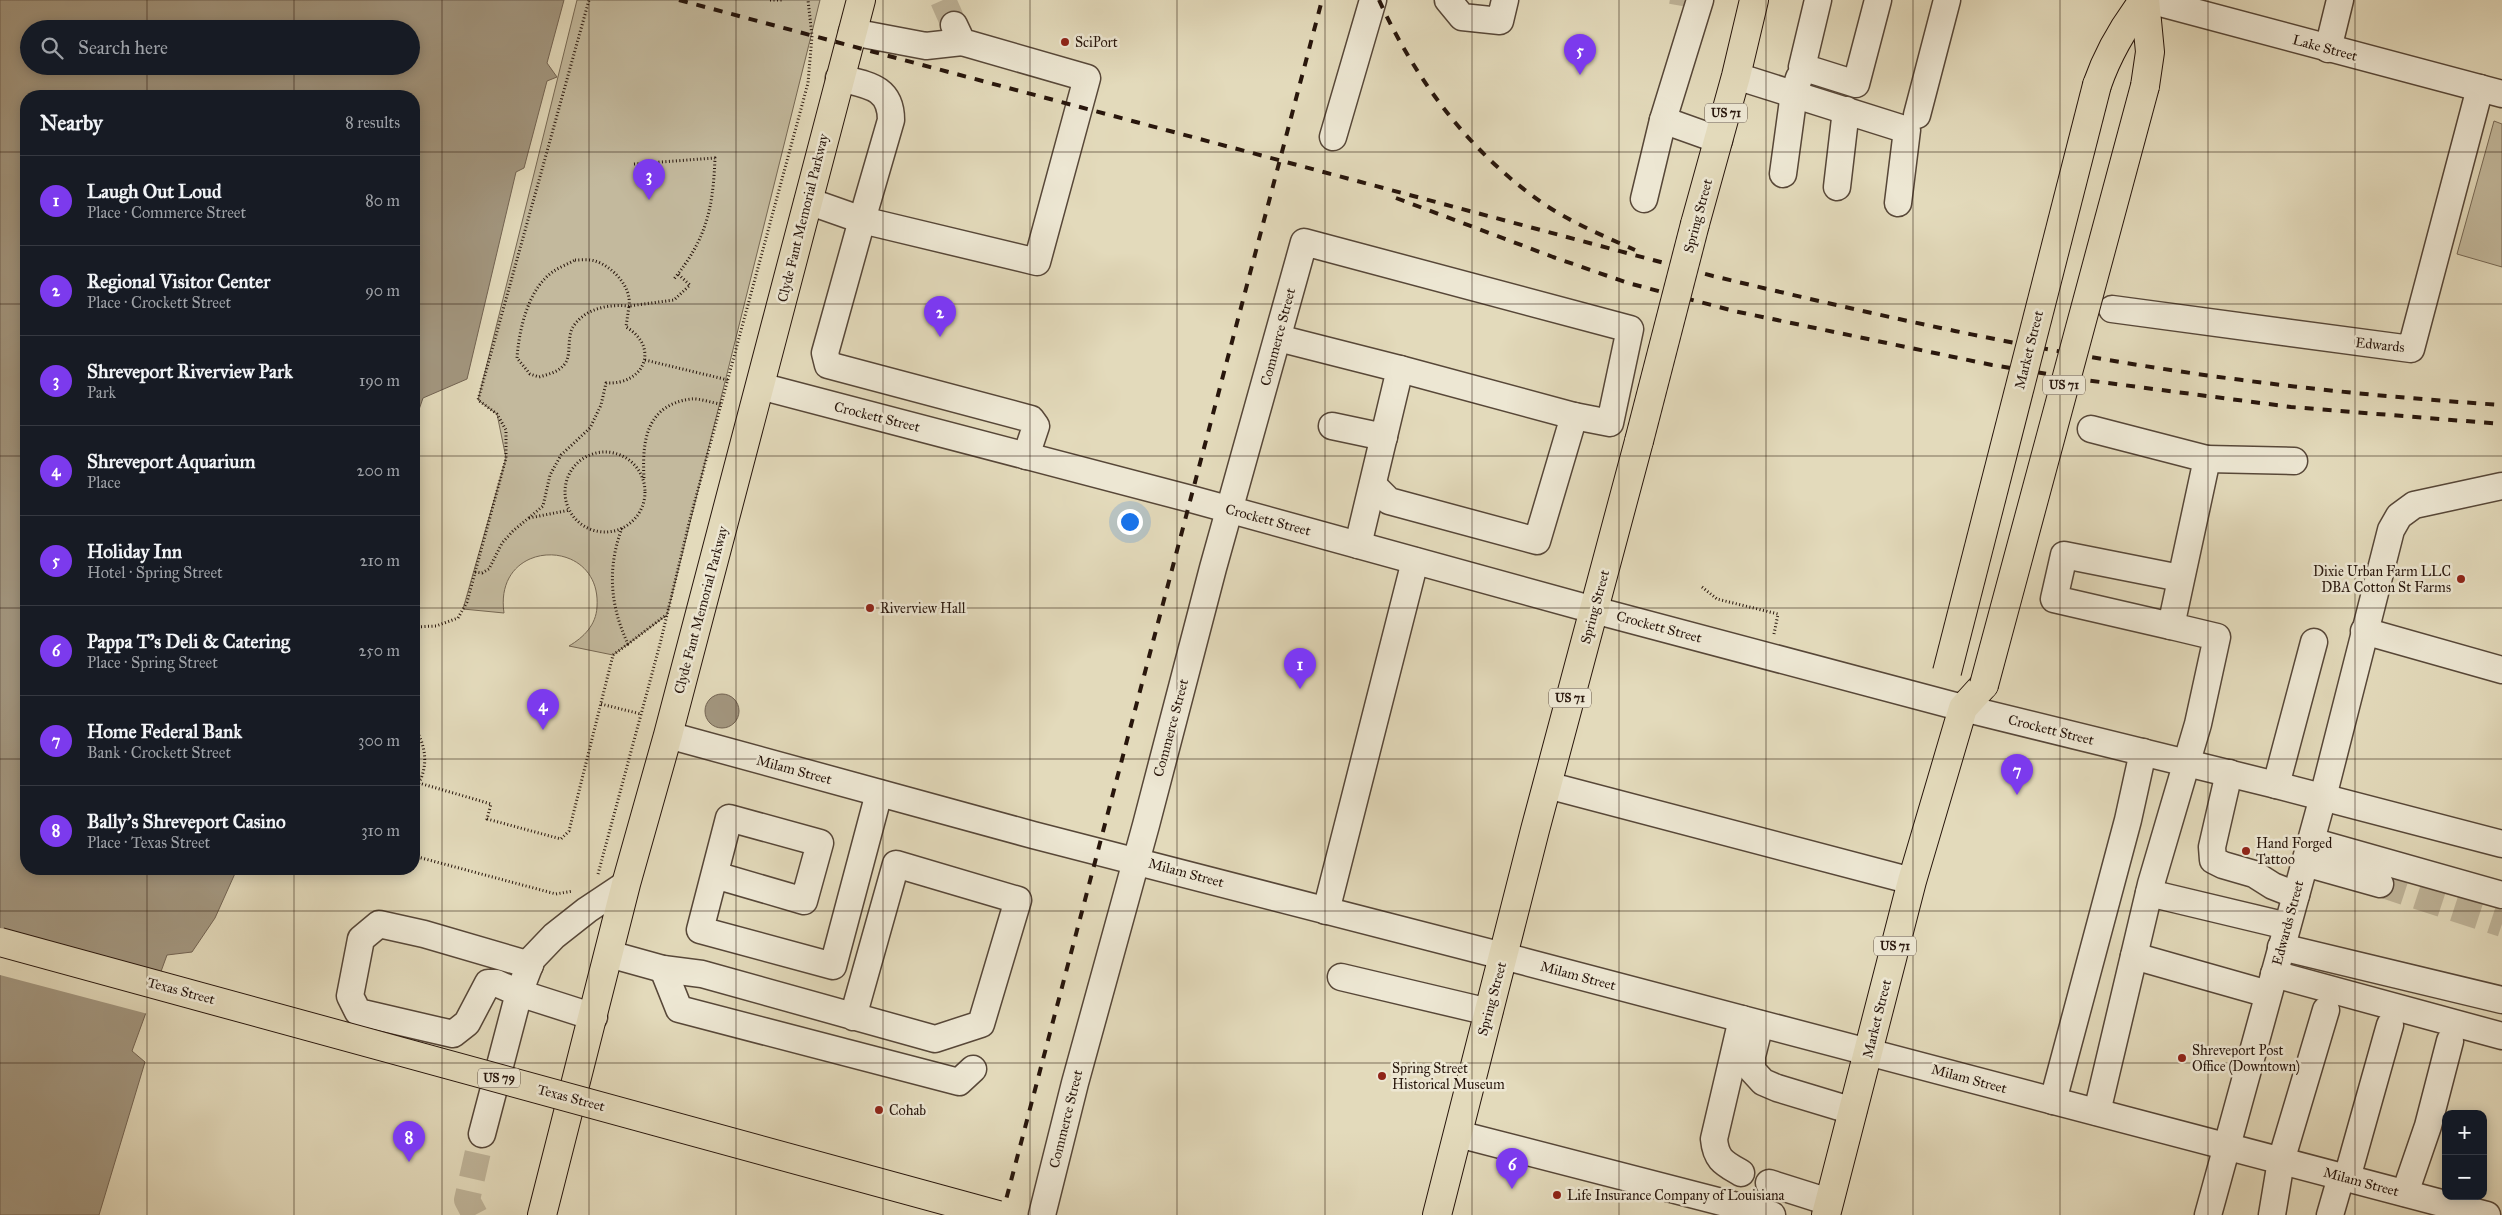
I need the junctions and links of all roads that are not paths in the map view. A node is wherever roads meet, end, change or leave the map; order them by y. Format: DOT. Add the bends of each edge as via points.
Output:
graph roads {
  1 [pos="1373,0"];
  2 [pos="1448,0"];
  3 [pos="1505,0"];
  4 [pos="1754,0"];
  5 [pos="1818,0"];
  6 [pos="1878,0"];
  7 [pos="1947,0"];
  8 [pos="2146,0"];
  9 [pos="2340,0"];
  10 [pos="859,2"];
  11 [pos="1691,3"];
  12 [pos="852,32"];
  13 [pos="2328,49"];
  14 [pos="1802,68"];
  15 [pos="1736,76"];
  16 [pos="839,78"];
  17 [pos="2491,91"];
  18 [pos="1794,93"];
  19 [pos="1846,110"];
  20 [pos="1917,115"];
  21 [pos="1664,120"];
  22 [pos="1333,137"];
  23 [pos="1719,140"];
  24 [pos="1783,174"];
  25 [pos="1837,187"];
  26 [pos="1644,199"];
  27 [pos="808,201"];
  28 [pos="1898,203"];
  29 [pos="862,220"];
  30 [pos="2112,309"];
  31 [pos="1278,338"];
  32 [pos="1400,369"];
  33 [pos="760,386"];
  34 [pos="1574,416"];
  35 [pos="1332,426"];
  36 [pos="2091,429"];
  37 [pos="1384,437"];
  38 [pos="1026,456"];
  39 [pos="2207,459"];
  40 [pos="2294,461"];
  41 [pos="1373,485"];
  42 [pos="2502,486"];
  43 [pos="1231,509"];
  44 [pos="1358,545"];
  45 [pos="1415,561"];
  46 [pos="2180,578"];
  47 [pos="1594,610"];
  48 [pos="2171,626"];
  49 [pos="2364,631"];
  50 [pos="2314,642"];
  51 [pos="2502,670"];
  52 [pos="1963,708"];
  53 [pos="668,735"];
  54 [pos="2143,752"];
  55 [pos="2186,763"];
  56 [pos="2229,773"];
  57 [pos="1547,784"];
  58 [pos="2276,785"];
  59 [pos="879,794"];
  60 [pos="2323,796"];
  61 [pos="2502,844"];
  62 [pos="2308,852"];
  63 [pos="1135,860"];
  64 [pos="715,875"];
  65 [pos="1912,881"];
  66 [pos="626,884"];
  67 [pos="2380,884"];
  68 [pos="2149,893"];
  69 [pos="2296,895"];
  70 [pos="2502,895"];
  71 [pos="1326,911"];
  72 [pos="2284,937"];
  73 [pos="0,942"];
  74 [pos="609,954"];
  75 [pos="1503,956"];
  76 [pos="2134,956"];
  77 [pos="530,965"];
  78 [pos="663,969"];
  79 [pos="1341,977"];
  80 [pos="2271,984"];
  81 [pos="519,993"];
  82 [pos="2502,1000"];
  83 [pos="2326,1010"];
  84 [pos="1489,1012"];
  85 [pos="594,1017"];
  86 [pos="853,1017"];
  87 [pos="1751,1022"];
  88 [pos="2390,1026"];
  89 [pos="2502,1036"];
  90 [pos="2450,1041"];
  91 [pos="1868,1052"];
  92 [pos="973,1070"];
  93 [pos="2053,1101"];
  94 [pos="1853,1111"];
  95 [pos="2097,1112"];
  96 [pos="482,1134"];
  97 [pos="1458,1134"];
  98 [pos="2226,1146"];
  99 [pos="2281,1161"];
  100 [pos="1741,1173"];
  101 [pos="2344,1177"];
  102 [pos="1769,1183"];
  103 [pos="2406,1194"];
  104 [pos="1827,1208"];
  105 [pos="542,1215"];
  106 [pos="998,1215"];
  107 [pos="1042,1215"];
  108 [pos="1438,1215"];
  109 [pos="1772,1215"];
  110 [pos="2208,1215"];
  111 [pos="2272,1215"];
  112 [pos="2330,1215"];
  113 [pos="2487,1215"];
  1 -- 22 [label="street"];
  2 -- 3 [label="street" via="1462,17 1500,21"];
  4 -- 15 [label="main road, Spring Street / US 71"];
  5 -- 14 [label="street"];
  6 -- 14 [label="street" via="1856,84"];
  7 -- 20 [label="street"];
  8 -- 13 [label="street, Lake Street"];
  8 -- 52 [label="main road, Market Street / US 71, bridge" via="2150,52 2145,86 1984,684"];
  8 -- 52 [label="main road, Market Street / US 71, bridge" via="2118,39 2097,84 1947,672"];
  9 -- 13 [label="street"];
  10 -- 12 [label="main road, Clyde Fant Memorial Parkway"];
  11 -- 21 [label="street" via="1691,31"];
  12 -- 16 [label="main road, Clyde Fant Memorial Parkway"];
  12 -- 29 [label="street" via="926,46 958,34 1087,78 1037,262"];
  13 -- 17 [label="street, Lake Street"];
  14 -- 18 [label="street"];
  15 -- 18 [label="street"];
  15 -- 23 [label="main road, Spring Street / US 71"];
  16 -- 27 [label="main road, Clyde Fant Memorial Parkway"];
  16 -- 29 [label="street" via="874,88 887,99 891,109 891,120"];
  17 -- 30 [label="street, Edwards" via="2411,349"];
  18 -- 19 [label="street"];
  18 -- 24 [label="street"];
  19 -- 25 [label="street"];
  19 -- 28 [label="street" via="1907,130"];
  21 -- 23 [label="street"];
  21 -- 26 [label="street"];
  23 -- 47 [label="main road, Spring Street / US 71, bridge"];
  27 -- 29 [label="street"];
  27 -- 33 [label="main road, Clyde Fant Memorial Parkway"];
  29 -- 38 [label="street" via="825,353 828,365 1031,419 1036,426"];
  31 -- 32 [label="street"];
  31 -- 34 [label="street, Commerce Street" via="1304,242 1630,329 1610,423"];
  31 -- 43 [label="street, Commerce Street"];
  32 -- 34 [label="street"];
  32 -- 37 [label="street"];
  33 -- 38 [label="street, Crockett Street"];
  33 -- 53 [label="main road, Clyde Fant Memorial Parkway"];
  34 -- 41 [label="street" via="1537,541 1389,501"];
  35 -- 37 [label="street"];
  36 -- 39 [label="street"];
  37 -- 41 [label="street"];
  38 -- 43 [label="street, Crockett Street"];
  39 -- 40 [label="street"];
  39 -- 46 [label="street"];
  41 -- 44 [label="street"];
  42 -- 49 [label="street, Edwards Street" via="2414,505 2399,516 2391,530"];
  43 -- 44 [label="street, Crockett Street"];
  43 -- 63 [label="street, Commerce Street"];
  44 -- 45 [label="street, Crockett Street"];
  45 -- 47 [label="street, Crockett Street"];
  45 -- 71 [label="street"];
  46 -- 48 [label="street"];
  46 -- 48 [label="street" via="2064,555 2054,599"];
  47 -- 52 [label="street, Crockett Street"];
  47 -- 57 [label="main road, Spring Street / US 71"];
  48 -- 55 [label="street" via="2216,636 2198,724"];
  49 -- 51 [label="street"];
  49 -- 60 [label="street, Edwards Street"];
  50 -- 58 [label="street"];
  52 -- 54 [label="street, Crockett Street"];
  52 -- 65 [label="main road, Market Street / US 71"];
  53 -- 59 [label="street, Milam Street"];
  53 -- 66 [label="main road, Clyde Fant Memorial Parkway"];
  54 -- 55 [label="street, Crockett Street"];
  54 -- 93 [label="street"];
  55 -- 56 [label="street, Crockett Street"];
  55 -- 68 [label="street"];
  56 -- 58 [label="street, Crockett Street"];
  56 -- 69 [label="street" via="2212,860 2254,874 2272,886"];
  57 -- 65 [label="street"];
  57 -- 75 [label="main road, Spring Street / US 71"];
  58 -- 60 [label="street, Crockett Street"];
  59 -- 63 [label="street, Milam Street"];
  59 -- 64 [label="street" via="833,966 700,930"];
  60 -- 61 [label="street, Crockett Street"];
  60 -- 62 [label="street, Edwards Street"];
  62 -- 67 [label="street"];
  62 -- 69 [label="street, Edwards Street"];
  62 -- 70 [label="street"];
  63 -- 71 [label="street, Milam Street"];
  63 -- 107 [label="street, Commerce Street"];
  65 -- 91 [label="main road, Market Street / US 71"];
  66 -- 74 [label="main road, Clyde Fant Memorial Parkway"];
  66 -- 77 [label="street" via="554,936"];
  68 -- 72 [label="street"];
  68 -- 76 [label="street"];
  69 -- 72 [label="street, Edwards Street"];
  71 -- 75 [label="street, Milam Street"];
  72 -- 80 [label="street, Edwards Street"];
  72 -- 82 [label="street"];
  73 -- 106 [label="main road, Texas Street / US 79, bridge"];
  74 -- 78 [label="street"];
  74 -- 85 [label="main road, Clyde Fant Memorial Parkway"];
  75 -- 84 [label="main road, Spring Street / US 71"];
  75 -- 87 [label="street, Milam Street"];
  76 -- 80 [label="street"];
  76 -- 95 [label="street"];
  77 -- 81 [label="street"];
  77 -- 81 [label="street" via="379,924 361,939 350,996 358,1012 453,1034 467,1023 488,983"];
  78 -- 86 [label="street" via="702,974"];
  78 -- 92 [label="street" via="679,1009 959,1082"];
  79 -- 84 [label="street"];
  80 -- 89 [label="street"];
  80 -- 98 [label="street, Edwards Street"];
  81 -- 85 [label="street"];
  81 -- 96 [label="street"];
  83 -- 99 [label="street"];
  84 -- 97 [label="main road, Spring Street / US 71"];
  85 -- 105 [label="main road, Clyde Fant Memorial Parkway"];
  86 -- 86 [label="street" via="935,1039 981,1024 1018,900 896,864"];
  87 -- 91 [label="street, Milam Street"];
  87 -- 94 [label="street" via="1752,1070 1763,1082"];
  87 -- 100 [label="street" via="1714,1139 1715,1153"];
  88 -- 101 [label="street"];
  90 -- 103 [label="street"];
  91 -- 93 [label="street, Milam Street"];
  91 -- 94 [label="main road, Market Street / US 71"];
  93 -- 95 [label="street, Milam Street"];
  94 -- 104 [label="main road, Market Street / US 71"];
  95 -- 98 [label="street, Milam Street"];
  97 -- 108 [label="main road, Spring Street / US 71"];
  97 -- 109 [label="street"];
  98 -- 99 [label="street, Milam Street"];
  98 -- 110 [label="street, Edwards Street"];
  99 -- 101 [label="street, Milam Street"];
  99 -- 111 [label="street"];
  101 -- 103 [label="street, Milam Street"];
  101 -- 112 [label="street"];
  102 -- 104 [label="street"];
  103 -- 113 [label="street, Milam Street"];
}
